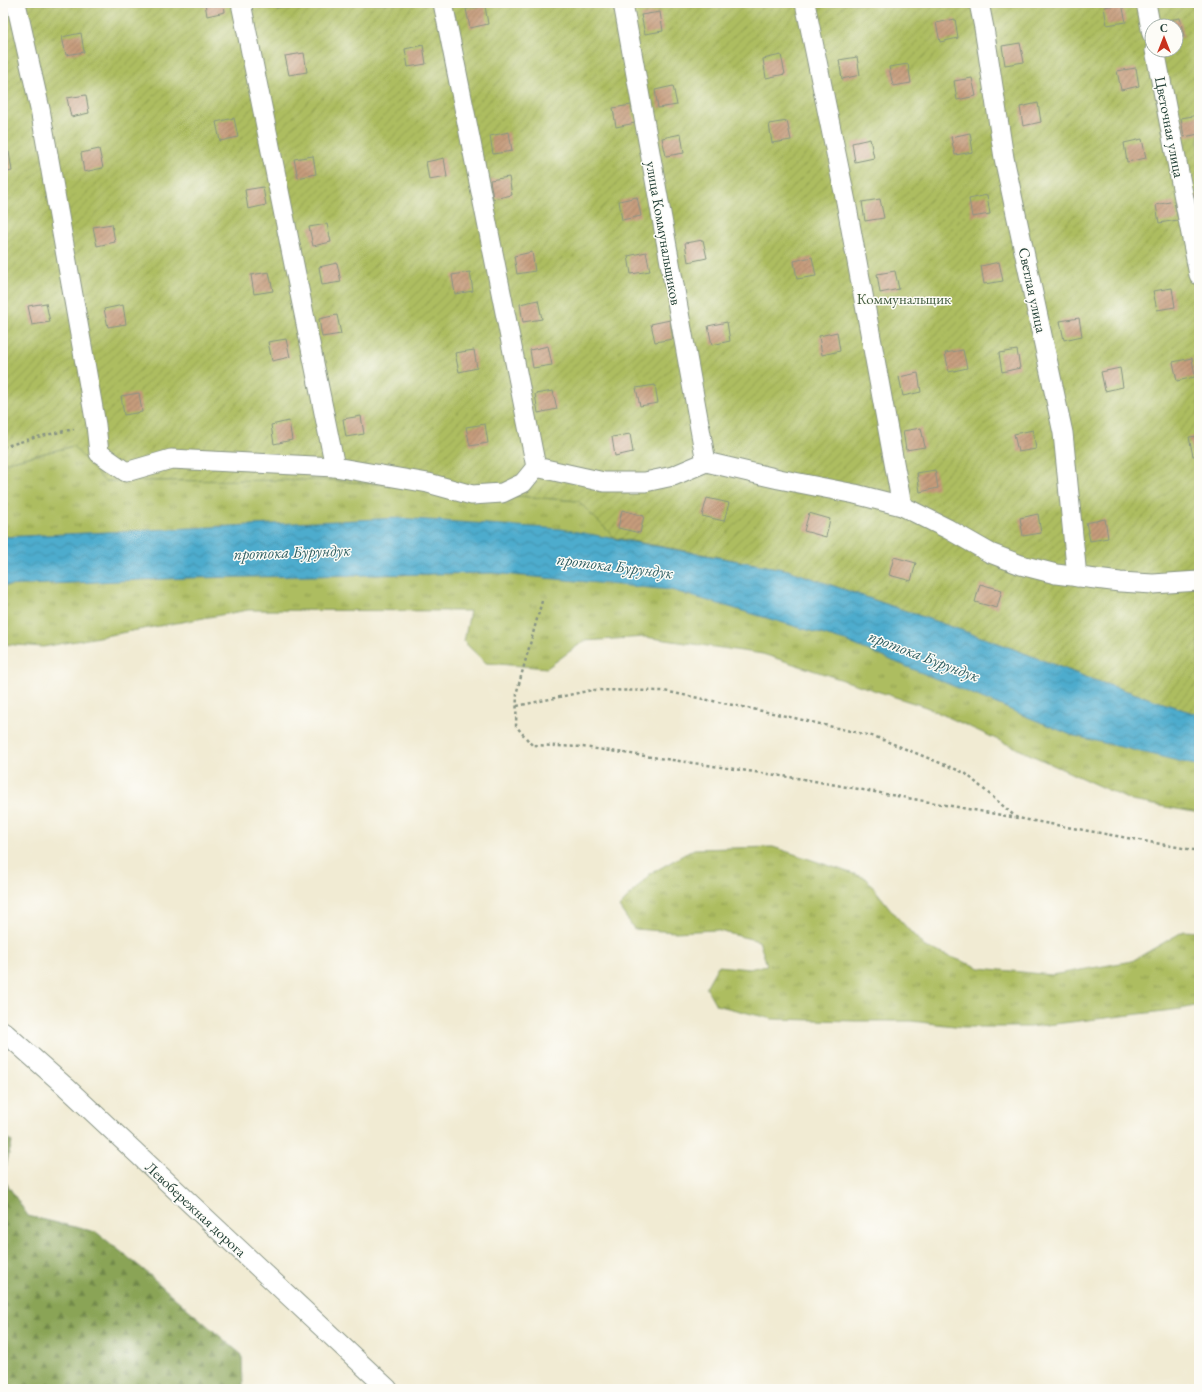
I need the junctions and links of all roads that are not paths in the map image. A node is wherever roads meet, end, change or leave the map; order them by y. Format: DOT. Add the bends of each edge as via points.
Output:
graph roads {
  1 [pos="16,3"];
  2 [pos="241,3"];
  3 [pos="443,3"];
  4 [pos="623,3"];
  5 [pos="805,3"];
  6 [pos="979,3"];
  7 [pos="1146,3"];
  8 [pos="1149,18"];
  9 [pos="1157,58"];
  10 [pos="1199,275"];
  11 [pos="706,462"];
  12 [pos="335,467"];
  13 [pos="536,467"];
  14 [pos="902,506"];
  15 [pos="1077,577"];
  16 [pos="1199,581"];
  17 [pos="3,1031"];
  18 [pos="388,1389"];
  1 -- 12 [label="street" via="40,109 99,453 126,472 171,459"];
  2 -- 12 [label="street"];
  3 -- 13 [label="street"];
  4 -- 11 [label="street, улица Коммунальщиков"];
  5 -- 14 [label="street" via="846,202"];
  6 -- 15 [label="street, Светлая улица" via="1004,158 1064,433"];
  7 -- 8 [label="street"];
  9 -- 10 [label="street, Цветочная улица"];
  11 -- 13 [label="street" via="673,476 645,482 604,482"];
  11 -- 14 [label="street"];
  12 -- 13 [label="street" via="428,483 472,495 502,492 523,483"];
  14 -- 15 [label="street" via="990,553 1021,565"];
  15 -- 16 [label="street" via="1153,584"];
  17 -- 18 [label="street, Левобережная дорога"];
}
